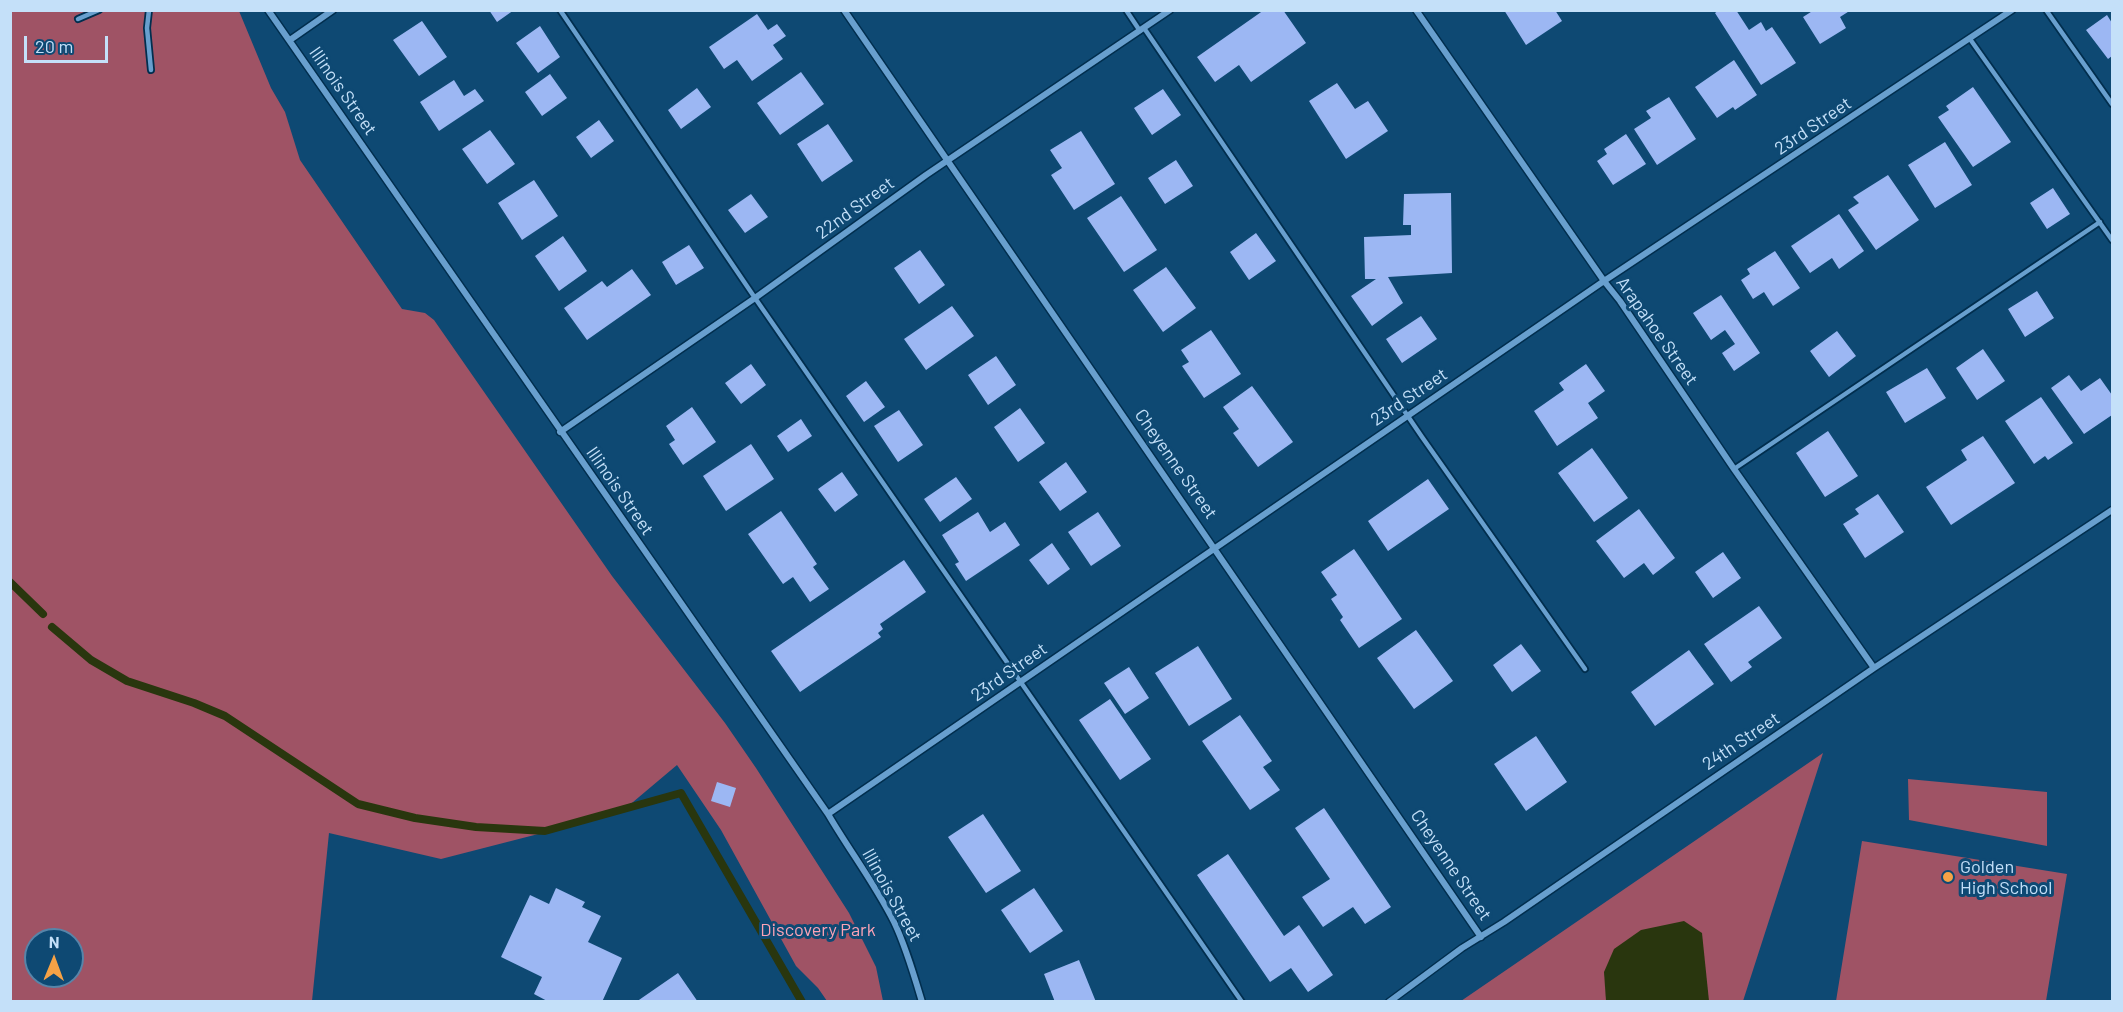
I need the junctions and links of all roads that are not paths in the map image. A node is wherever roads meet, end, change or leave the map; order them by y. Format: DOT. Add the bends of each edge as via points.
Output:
graph roads {
  1 [pos="99,10"];
  2 [pos="149,10"];
  3 [pos="268,10"];
  4 [pos="333,10"];
  5 [pos="560,10"];
  6 [pos="844,10"];
  7 [pos="1126,10"];
  8 [pos="1170,10"];
  9 [pos="1416,10"];
  10 [pos="2012,10"];
  11 [pos="2046,10"];
  12 [pos="78,19"];
  13 [pos="1142,29"];
  14 [pos="1970,39"];
  15 [pos="290,40"];
  16 [pos="151,70"];
  17 [pos="2112,104"];
  18 [pos="948,160"];
  19 [pos="2100,222"];
  20 [pos="2112,240"];
  21 [pos="1604,281"];
  22 [pos="755,298"];
  23 [pos="1408,416"];
  24 [pos="560,432"];
  25 [pos="1734,469"];
  26 [pos="2112,510"];
  27 [pos="1215,548"];
  28 [pos="1874,668"];
  29 [pos="1584,669"];
  30 [pos="1021,683"];
  31 [pos="828,814"];
  32 [pos="1481,937"];
  33 [pos="922,1002"];
  34 [pos="1242,1002"];
  35 [pos="1389,1002"];
  1 -- 12 [label="lane"];
  2 -- 16 [label="lane"];
  3 -- 15 [label="street, Illinois Street"];
  4 -- 15 [label="street"];
  5 -- 22 [label="lane"];
  6 -- 18 [label="street, Cheyenne Street"];
  7 -- 13 [label="lane"];
  8 -- 13 [label="street, 22nd Street"];
  9 -- 21 [label="street, Arapahoe Street"];
  10 -- 14 [label="street, 23rd Street"];
  11 -- 17 [label="lane"];
  13 -- 18 [label="street, 22nd Street"];
  13 -- 23 [label="lane"];
  14 -- 19 [label="lane"];
  14 -- 21 [label="street, 23rd Street"];
  15 -- 24 [label="street, Illinois Street"];
  18 -- 22 [label="street, 22nd Street"];
  18 -- 27 [label="street, Cheyenne Street"];
  19 -- 20 [label="lane"];
  19 -- 25 [label="lane"];
  21 -- 23 [label="street, 23rd Street"];
  21 -- 25 [label="street, Arapahoe Street"];
  22 -- 24 [label="street, 22nd Street"];
  22 -- 30 [label="lane"];
  23 -- 27 [label="street, 23rd Street"];
  23 -- 29 [label="lane"];
  24 -- 31 [label="street, Illinois Street"];
  25 -- 28 [label="street, Arapahoe Street"];
  26 -- 28 [label="street, 24th Street"];
  27 -- 30 [label="street, 23rd Street"];
  27 -- 32 [label="street, Cheyenne Street"];
  28 -- 32 [label="street, 24th Street"];
  30 -- 31 [label="street, 23rd Street"];
  30 -- 34 [label="lane"];
  31 -- 33 [label="street, Illinois Street" via="894,923"];
  32 -- 35 [label="street, 24th Street"];
}
